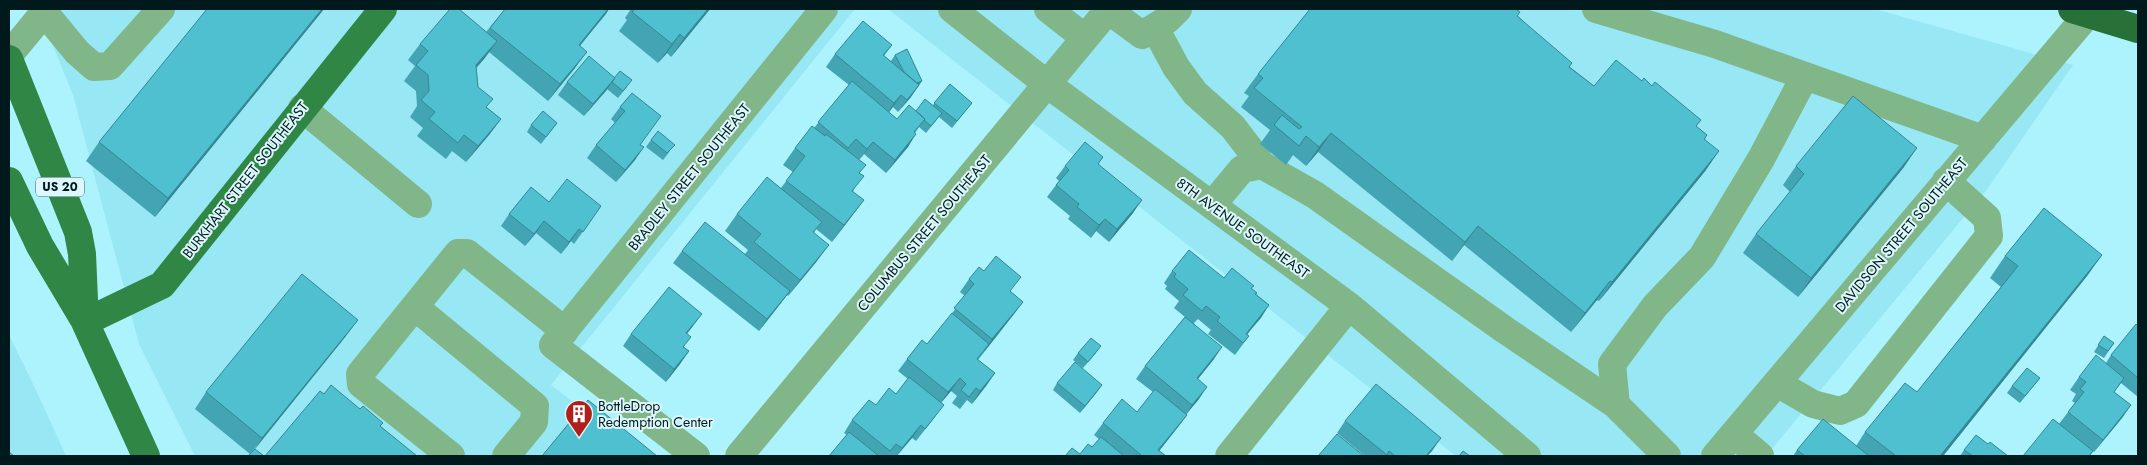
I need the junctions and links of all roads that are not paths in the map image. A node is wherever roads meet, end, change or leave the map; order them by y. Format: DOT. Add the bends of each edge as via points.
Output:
graph roads {
  1 [pos="161,9"];
  2 [pos="383,9"];
  3 [pos="824,9"];
  4 [pos="952,9"];
  5 [pos="1048,9"];
  6 [pos="1109,9"];
  7 [pos="1178,9"];
  8 [pos="1596,9"];
  9 [pos="46,10"];
  10 [pos="2080,11"];
  11 [pos="1155,28"];
  12 [pos="2138,29"];
  13 [pos="1085,38"];
  14 [pos="9,55"];
  15 [pos="9,59"];
  16 [pos="1805,76"];
  17 [pos="1047,84"];
  18 [pos="302,108"];
  19 [pos="1983,139"];
  20 [pos="1262,165"];
  21 [pos="9,181"];
  22 [pos="1946,181"];
  23 [pos="418,204"];
  24 [pos="1212,205"];
  25 [pos="1349,306"];
  26 [pos="415,307"];
  27 [pos="86,322"];
  28 [pos="559,338"];
  29 [pos="1777,383"];
  30 [pos="1616,405"];
  31 [pos="1734,434"];
  32 [pos="146,456"];
  33 [pos="451,456"];
  34 [pos="506,456"];
  35 [pos="696,456"];
  36 [pos="739,456"];
  37 [pos="1229,456"];
  38 [pos="1528,456"];
  39 [pos="1667,456"];
  40 [pos="1715,456"];
  41 [pos="1760,456"];
  1 -- 9 [label="street" via="110,66 94,67 76,52"];
  2 -- 18 [label="main road, BURKHART STREET SOUTHEAST"];
  3 -- 28 [label="street, BRADLEY STREET SOUTHEAST"];
  4 -- 17 [label="street, 8TH AVENUE SOUTHEAST"];
  5 -- 13 [label="street"];
  6 -- 11 [label="street" via="1142,35"];
  6 -- 13 [label="street, COLUMBUS STREET SOUTHEAST"];
  7 -- 11 [label="street"];
  8 -- 16 [label="street" via="1715,44"];
  9 -- 14 [label="street"];
  10 -- 12 [label="highway"];
  10 -- 19 [label="street, DAVIDSON STREET SOUTHEAST"];
  11 -- 20 [label="street" via="1176,67 1196,93 1232,127"];
  13 -- 17 [label="street, COLUMBUS STREET SOUTHEAST"];
  15 -- 27 [label="main road, US 20" via="78,232"];
  16 -- 19 [label="street"];
  16 -- 30 [label="street" via="1761,159 1702,257 1655,306 1612,364"];
  17 -- 24 [label="street, 8TH AVENUE SOUTHEAST"];
  17 -- 36 [label="street, COLUMBUS STREET SOUTHEAST"];
  18 -- 23 [label="street"];
  18 -- 27 [label="main road, BURKHART STREET SOUTHEAST" via="162,286"];
  19 -- 22 [label="street, DAVIDSON STREET SOUTHEAST"];
  20 -- 24 [label="street" via="1242,169"];
  20 -- 30 [label="street" via="1315,195"];
  21 -- 27 [label="main road, US 20" via="40,246"];
  22 -- 29 [label="street, DAVIDSON STREET SOUTHEAST"];
  22 -- 29 [label="street" via="1987,218 1989,236 1856,404 1840,411 1813,404"];
  24 -- 25 [label="street, 8TH AVENUE SOUTHEAST"];
  25 -- 37 [label="street"];
  25 -- 38 [label="street, 8TH AVENUE SOUTHEAST"];
  26 -- 28 [label="street" via="458,253 467,253"];
  26 -- 33 [label="street" via="360,374 361,384"];
  26 -- 34 [label="street" via="535,406 534,422"];
  27 -- 32 [label="main road, US 20"];
  28 -- 35 [label="street"];
  29 -- 31 [label="street, DAVIDSON STREET SOUTHEAST"];
  30 -- 39 [label="street"];
  31 -- 40 [label="street, DAVIDSON STREET SOUTHEAST"];
  31 -- 41 [label="street"];
}
